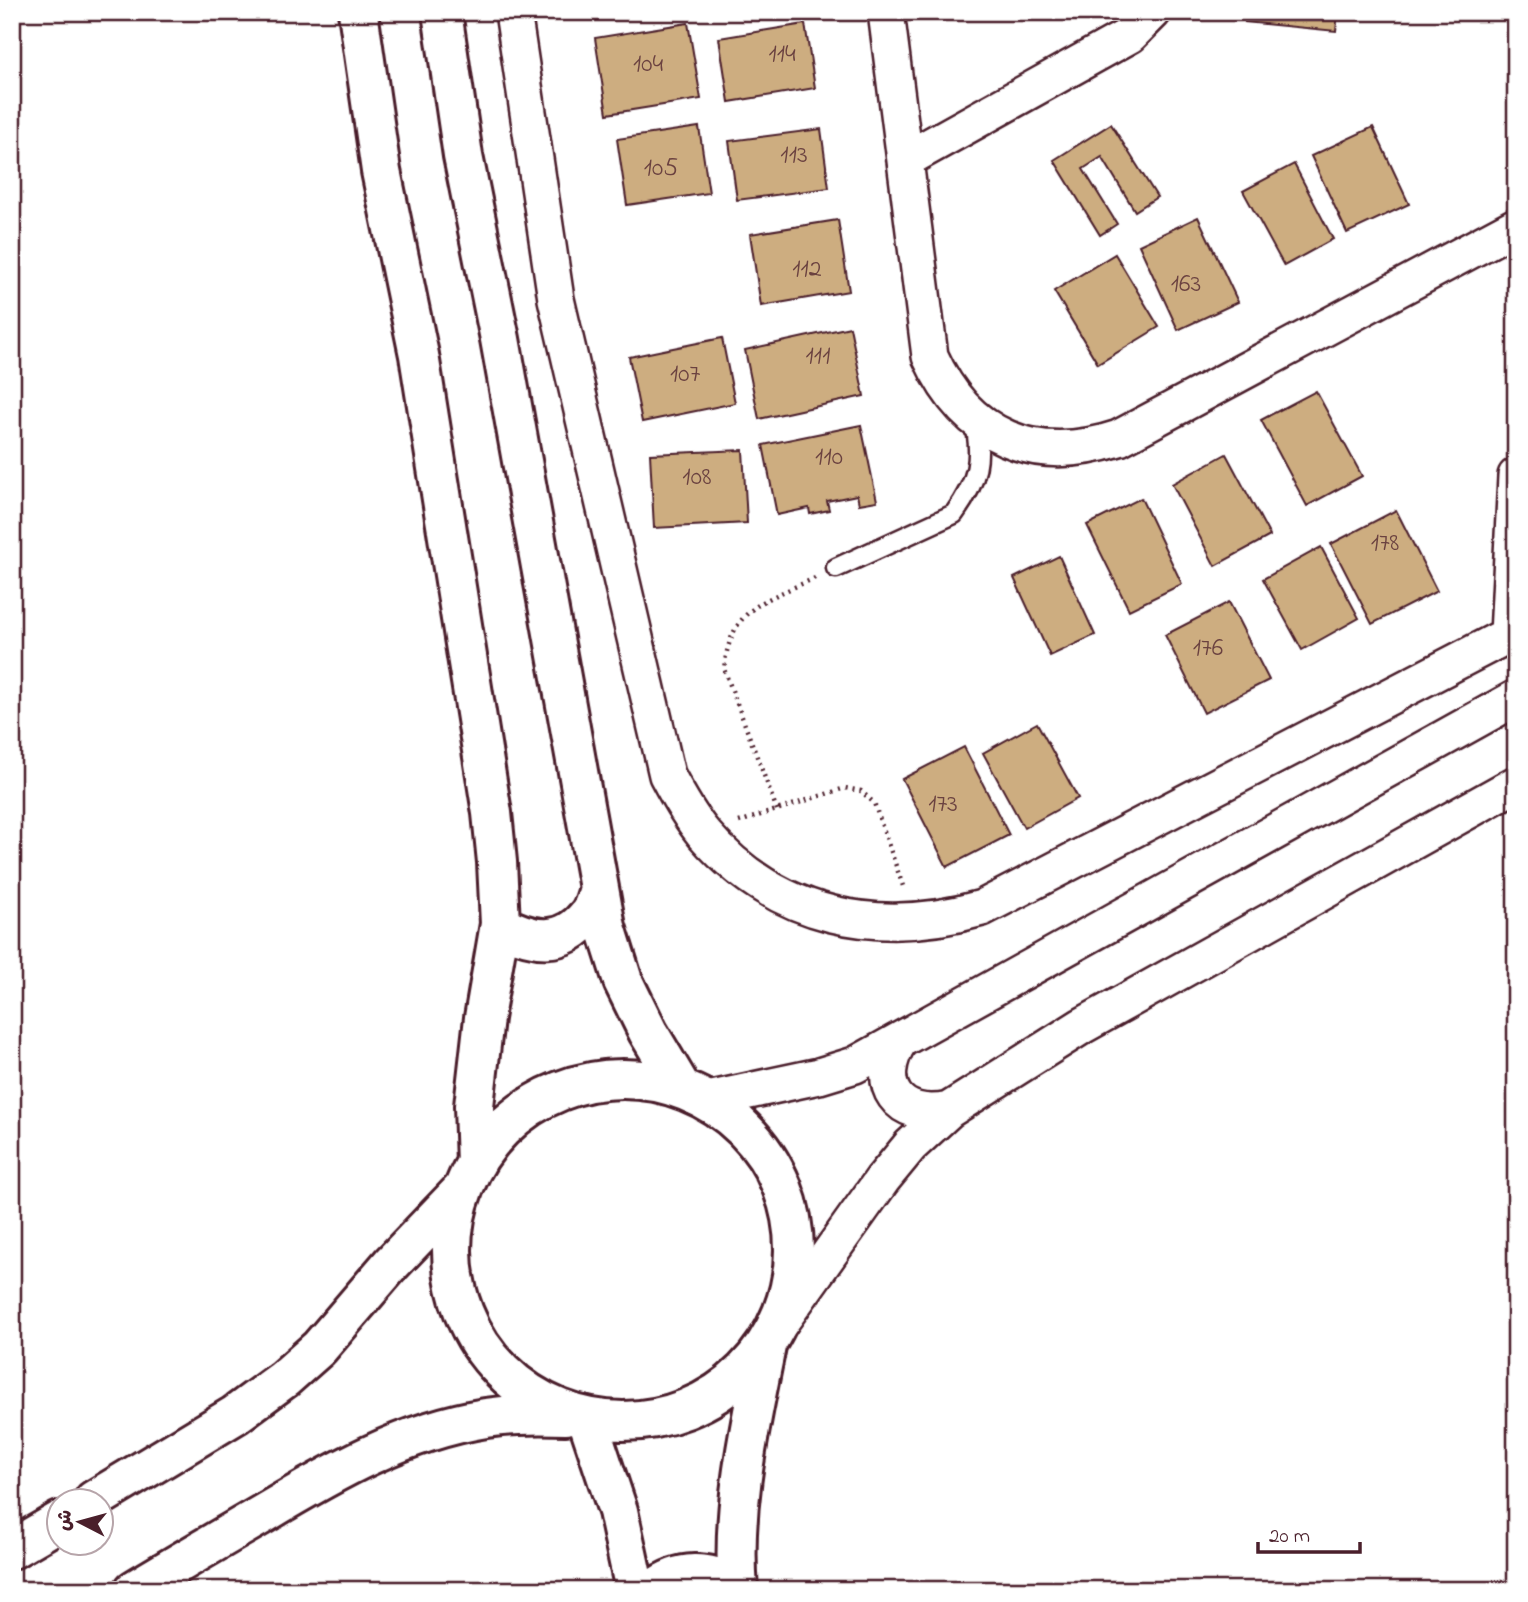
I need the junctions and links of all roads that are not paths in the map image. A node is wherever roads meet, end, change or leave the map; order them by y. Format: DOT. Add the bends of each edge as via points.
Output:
graph roads {
  1 [pos="358,12"];
  2 [pos="442,12"];
  3 [pos="513,12"];
  4 [pos="886,12"];
  5 [pos="1153,12"];
  6 [pos="905,160"];
  7 [pos="1516,226"];
  8 [pos="974,419"];
  9 [pos="1516,476"];
  10 [pos="836,568"];
  11 [pos="1512,633"];
  12 [pos="1516,698"];
  13 [pos="1516,784"];
  14 [pos="599,890"];
  15 [pos="500,924"];
  16 [pos="900,1040"];
  17 [pos="694,1094"];
  18 [pos="949,1110"];
  19 [pos="470,1176"];
  20 [pos="770,1337"];
  21 [pos="581,1416"];
  22 [pos="116,1487"];
  23 [pos="46,1529"];
  24 [pos="12,1549"];
  25 [pos="738,1587"];
  26 [pos="134,1590"];
  27 [pos="635,1590"];
  28 [pos="653,1590"];
  1 -- 15 [label="street" via="381,171 419,355 485,773"];
  2 -- 14 [label="street" via="463,156"];
  3 -- 11 [label="street" via="559,313 667,775 704,833 754,879 816,909 883,923 950,918 982,908"];
  4 -- 6 [label="street"];
  5 -- 6 [label="street" via="1130,35"];
  6 -- 8 [label="street" via="930,356 941,380"];
  7 -- 8 [label="street" via="1119,438 1082,448 1044,449 1007,438"];
  8 -- 10 [label="lane" via="979,439 975,479 954,514"];
  9 -- 11 [label="street"];
  12 -- 16 [label="street"];
  13 -- 18 [label="street" via="1082,1026"];
  14 -- 15 [label="street" via="590,914 571,931 547,939 522,937"];
  14 -- 17 [label="street" via="623,981 648,1032"];
  15 -- 19 [label="street" via="484,1018"];
  16 -- 17 [label="street" via="855,1065 819,1076"];
  16 -- 18 [label="street" via="889,1057 888,1077 895,1096 910,1109 929,1114"];
  17 -- 19 [label="street" via="653,1081 624,1078 566,1088 515,1118 494,1138"];
  17 -- 20 [label="street" via="731,1117 758,1145 783,1187 791,1215 793,1274"];
  18 -- 20 [label="street" via="882,1181"];
  19 -- 21 [label="street" via="456,1216 453,1244 454,1273 470,1327 503,1373 525,1391"];
  19 -- 22 [label="street" via="319,1348 284,1379 235,1415"];
  20 -- 21 [label="street" via="748,1368 701,1403 646,1420 616,1422"];
  20 -- 25 [label="street" via="740,1482"];
  21 -- 26 [label="street" via="487,1418 378,1450"];
  21 -- 27 [label="street" via="618,1511"];
  23 -- 24 [label="street"];
  25 -- 28 [label="street" via="717,1576 696,1573 674,1577"];
}
